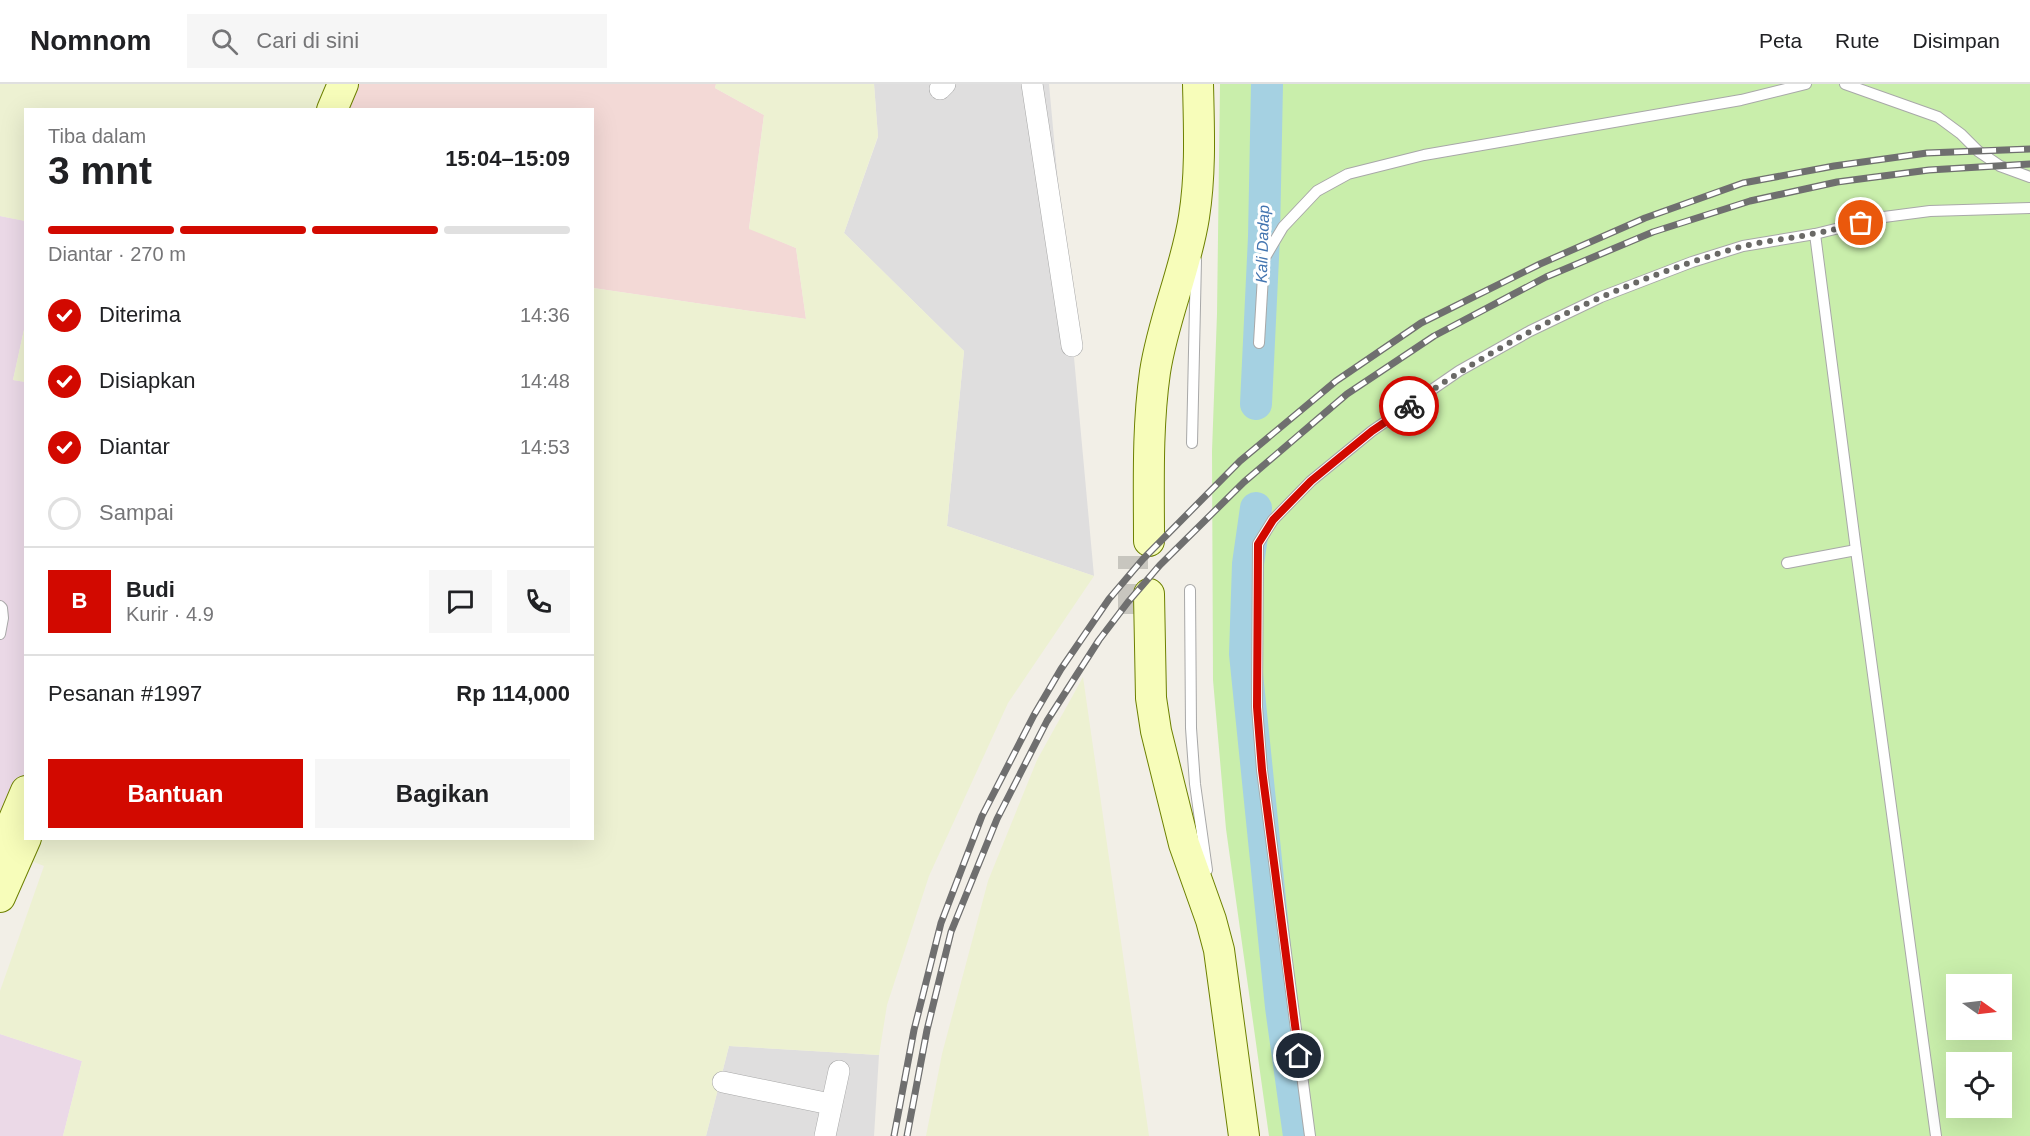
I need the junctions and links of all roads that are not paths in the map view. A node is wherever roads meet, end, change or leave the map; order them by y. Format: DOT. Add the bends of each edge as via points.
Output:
graph roads {
  1 [pos="322,84"];
  2 [pos="343,84"];
  3 [pos="1032,84"];
  4 [pos="1198,84"];
  5 [pos="1806,84"];
  6 [pos="1845,84"];
  7 [pos="312,108"];
  8 [pos="333,108"];
  9 [pos="1199,134"];
  10 [pos="2030,177"];
  11 [pos="1198,184"];
  12 [pos="2030,208"];
  13 [pos="1815,234"];
  14 [pos="1259,344"];
  15 [pos="1072,346"];
  16 [pos="1192,443"];
  17 [pos="1856,550"];
  18 [pos="1787,563"];
  19 [pos="1190,590"];
  20 [pos="0,606"];
  21 [pos="0,634"];
  22 [pos="24,797"];
  23 [pos="12,833"];
  24 [pos="0,897"];
  25 [pos="1219,951"];
  26 [pos="1229,1024"];
  27 [pos="838,1071"];
  28 [pos="723,1082"];
  29 [pos="830,1104"];
  30 [pos="825,1136"];
  31 [pos="1244,1136"];
  32 [pos="1310,1136"];
  33 [pos="1936,1136"];
  1 -- 7 [label="main road"];
  2 -- 8 [label="main road"];
  3 -- 15 [label="street"];
  4 -- 9 [label="main road"];
  5 -- 14 [label="lane" via="1741,100 1424,155 1348,174 1317,191 1283,227 1264,259"];
  6 -- 10 [label="lane" via="1938,117 2000,166"];
  9 -- 11 [label="main road"];
  9 -- 11 [label="main road" via="1193,171 1139,368 1134,442 1141,548 1155,370 1187,250"];
  11 -- 16 [label="lane"];
  12 -- 13 [label="lane" via="1930,211 1884,217"];
  13 -- 17 [label="lane"];
  13 -- 32 [label="lane" via="1743,246 1692,262 1601,297 1530,331 1459,371 1372,431 1311,481 1273,520 1258,544 1257,707 1262,770"];
  17 -- 18 [label="lane"];
  17 -- 33 [label="lane"];
  19 -- 25 [label="lane" via="1194,773"];
  20 -- 21 [label="lane"];
  22 -- 23 [label="main road"];
  23 -- 24 [label="main road"];
  25 -- 26 [label="main road"];
  25 -- 26 [label="main road" via="1184,844 1156,731 1141,604 1135,692 1153,796 1170,852 1210,954"];
  26 -- 31 [label="main road"];
  27 -- 29 [label="street"];
  28 -- 29 [label="street"];
  29 -- 30 [label="street"];
}
